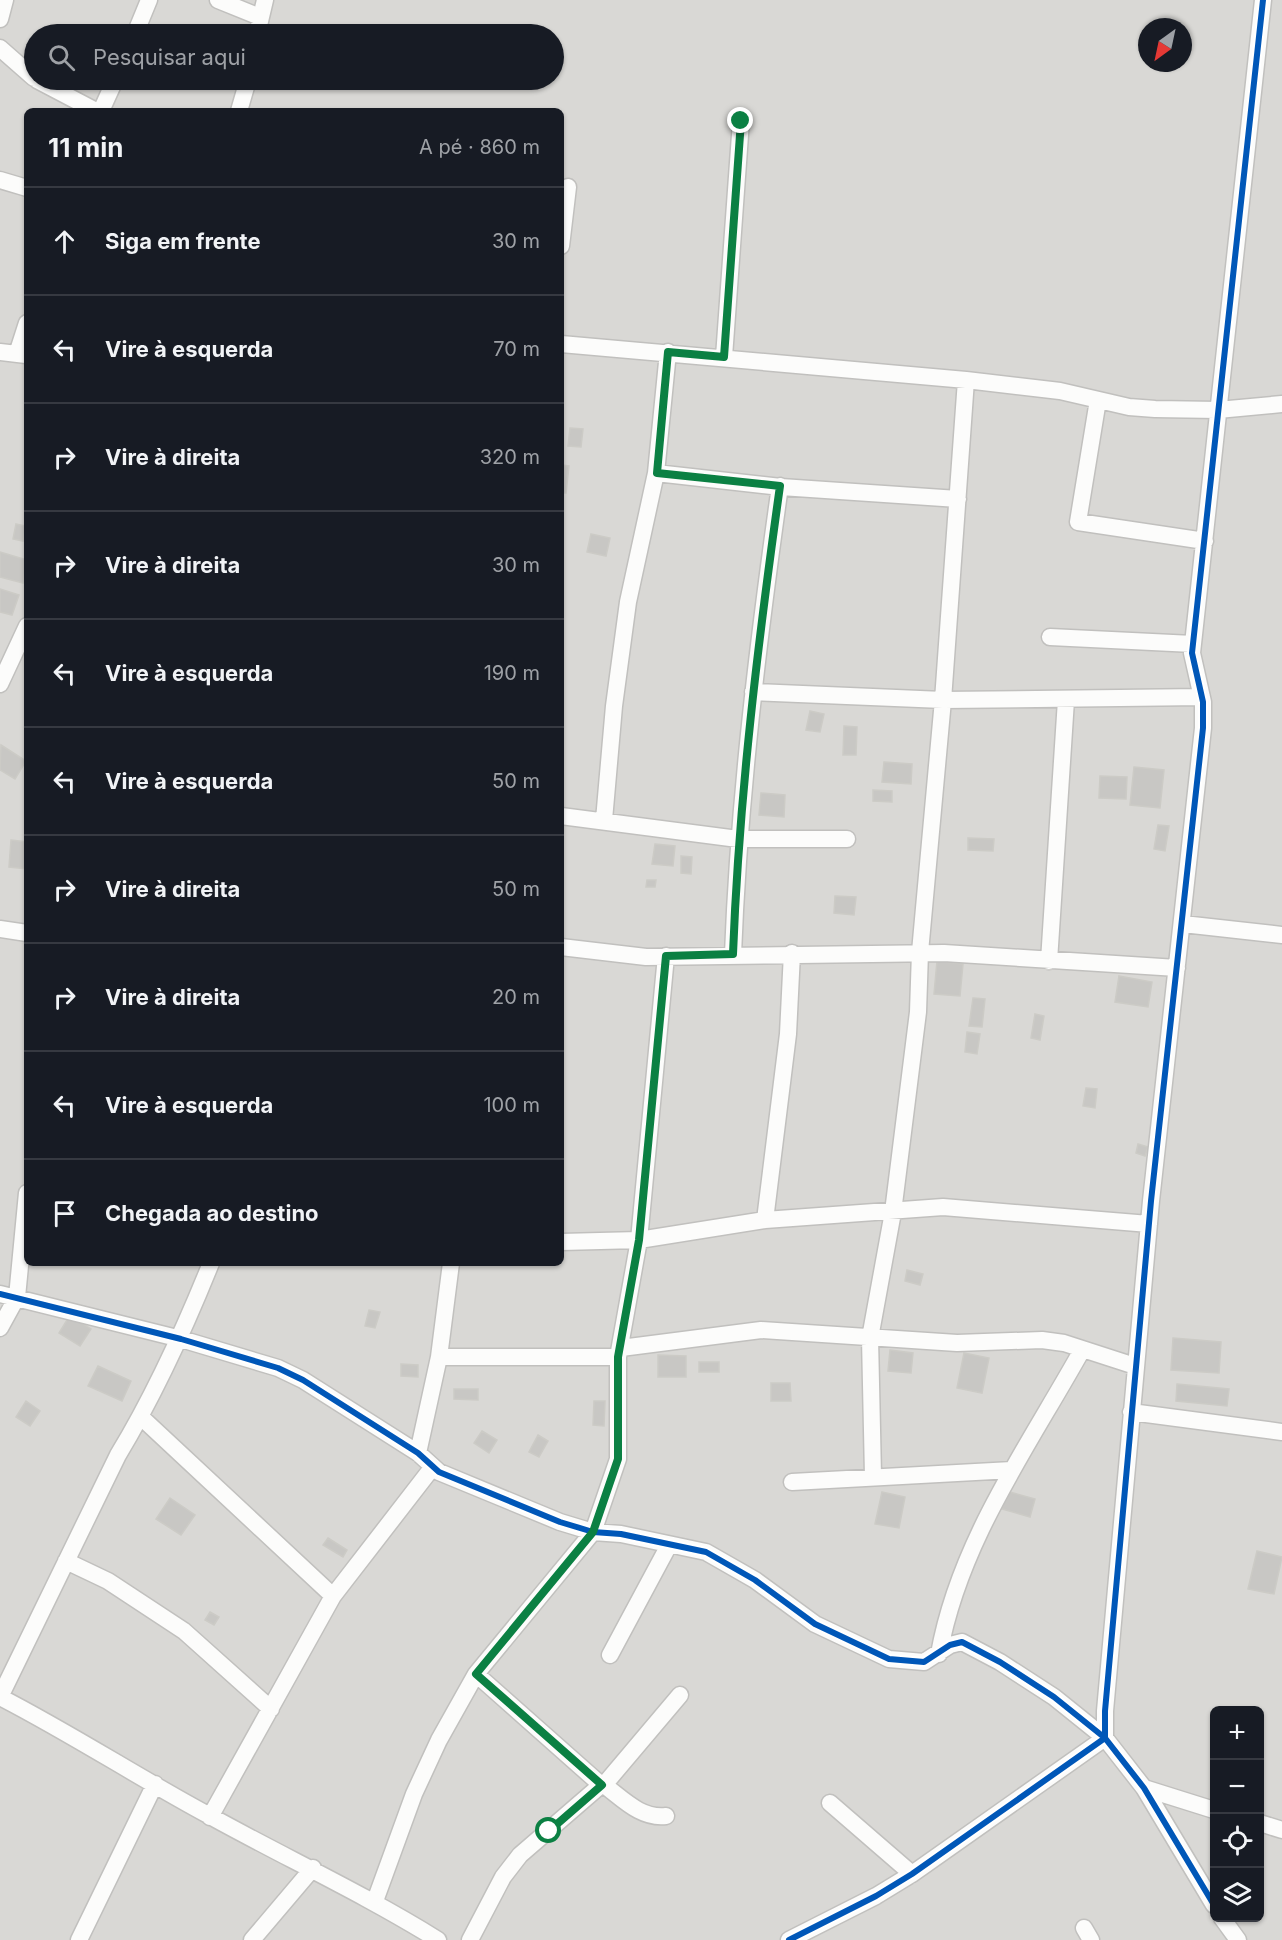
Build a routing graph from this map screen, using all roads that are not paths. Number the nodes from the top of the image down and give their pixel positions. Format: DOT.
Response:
graph roads {
  1 [pos="5,0"];
  2 [pos="149,0"];
  3 [pos="218,0"];
  4 [pos="265,0"];
  5 [pos="1263,0"];
  6 [pos="260,17"];
  7 [pos="0,19"];
  8 [pos="139,24"];
  9 [pos="259,24"];
  10 [pos="0,48"];
  11 [pos="24,69"];
  12 [pos="57,90"];
  13 [pos="110,90"];
  14 [pos="245,90"];
  15 [pos="90,108"];
  16 [pos="102,108"];
  17 [pos="240,108"];
  18 [pos="741,121"];
  19 [pos="0,180"];
  20 [pos="568,186"];
  21 [pos="24,187"];
  22 [pos="564,220"];
  23 [pos="564,344"];
  24 [pos="0,352"];
  25 [pos="668,352"];
  26 [pos="22,355"];
  27 [pos="724,357"];
  28 [pos="966,380"];
  29 [pos="1098,400"];
  30 [pos="1282,404"];
  31 [pos="1218,410"];
  32 [pos="657,473"];
  33 [pos="780,486"];
  34 [pos="958,499"];
  35 [pos="1205,541"];
  36 [pos="24,632"];
  37 [pos="1050,637"];
  38 [pos="1193,644"];
  39 [pos="0,684"];
  40 [pos="753,692"];
  41 [pos="1202,697"];
  42 [pos="943,700"];
  43 [pos="1066,700"];
  44 [pos="564,816"];
  45 [pos="604,820"];
  46 [pos="738,839"];
  47 [pos="847,839"];
  48 [pos="1183,924"];
  49 [pos="0,929"];
  50 [pos="24,933"];
  51 [pos="1282,935"];
  52 [pos="564,947"];
  53 [pos="920,952"];
  54 [pos="792,953"];
  55 [pos="733,954"];
  56 [pos="666,956"];
  57 [pos="1049,961"];
  58 [pos="1177,968"];
  59 [pos="24,1209"];
  60 [pos="893,1212"];
  61 [pos="765,1220"];
  62 [pos="1149,1224"];
  63 [pos="639,1240"];
  64 [pos="564,1242"];
  65 [pos="210,1266"];
  66 [pos="451,1266"];
  67 [pos="8,1295"];
  68 [pos="0,1328"];
  69 [pos="870,1338"];
  70 [pos="180,1339"];
  71 [pos="1082,1350"];
  72 [pos="620,1353"];
  73 [pos="439,1357"];
  74 [pos="1136,1366"];
  75 [pos="1131,1412"];
  76 [pos="141,1417"];
  77 [pos="1282,1432"];
  78 [pos="418,1453"];
  79 [pos="432,1468"];
  80 [pos="1012,1470"];
  81 [pos="873,1476"];
  82 [pos="792,1482"];
  83 [pos="593,1532"];
  84 [pos="669,1545"];
  85 [pos="66,1561"];
  86 [pos="333,1596"];
  87 [pos="939,1654"];
  88 [pos="610,1655"];
  89 [pos="476,1674"];
  90 [pos="680,1695"];
  91 [pos="271,1709"];
  92 [pos="1105,1738"];
  93 [pos="155,1784"];
  94 [pos="603,1785"];
  95 [pos="1144,1788"];
  96 [pos="830,1803"];
  97 [pos="1210,1808"];
  98 [pos="210,1816"];
  99 [pos="666,1816"];
  100 [pos="1264,1824"];
  101 [pos="1282,1830"];
  102 [pos="313,1868"];
  103 [pos="912,1874"];
  104 [pos="1210,1897"];
  105 [pos="375,1901"];
  106 [pos="1225,1922"];
  107 [pos="79,1940"];
  108 [pos="252,1940"];
  109 [pos="438,1940"];
  110 [pos="470,1940"];
  111 [pos="789,1940"];
  112 [pos="1238,1940"];
  1 -- 7 [label="street"];
  2 -- 8 [label="street"];
  3 -- 6 [label="street"];
  4 -- 6 [label="street"];
  5 -- 31 [label="street"];
  6 -- 9 [label="street"];
  10 -- 11 [label="street"];
  12 -- 15 [label="street"];
  13 -- 16 [label="street"];
  14 -- 17 [label="street"];
  18 -- 27 [label="street"];
  19 -- 21 [label="street"];
  20 -- 22 [label="street"];
  23 -- 25 [label="street"];
  24 -- 26 [label="street"];
  25 -- 27 [label="street"];
  25 -- 32 [label="street"];
  27 -- 28 [label="street"];
  28 -- 29 [label="street"];
  28 -- 34 [label="street"];
  29 -- 31 [label="street"];
  29 -- 35 [label="street"];
  30 -- 31 [label="street"];
  31 -- 35 [label="street"];
  32 -- 33 [label="street"];
  32 -- 45 [label="street"];
  33 -- 34 [label="street"];
  33 -- 40 [label="street"];
  34 -- 42 [label="street"];
  35 -- 38 [label="street"];
  36 -- 39 [label="street"];
  37 -- 38 [label="street"];
  38 -- 41 [label="street"];
  40 -- 42 [label="street"];
  40 -- 46 [label="street"];
  41 -- 43 [label="street"];
  41 -- 48 [label="street"];
  42 -- 43 [label="street"];
  42 -- 53 [label="street"];
  43 -- 57 [label="street"];
  44 -- 45 [label="street"];
  45 -- 46 [label="street"];
  46 -- 47 [label="street"];
  46 -- 55 [label="street"];
  48 -- 51 [label="street"];
  48 -- 58 [label="street"];
  49 -- 50 [label="street"];
  52 -- 56 [label="street"];
  53 -- 54 [label="street"];
  53 -- 57 [label="street"];
  53 -- 60 [label="street"];
  54 -- 55 [label="street"];
  54 -- 61 [label="street"];
  55 -- 56 [label="street"];
  56 -- 63 [label="street"];
  57 -- 58 [label="street"];
  58 -- 62 [label="street"];
  59 -- 67 [label="street"];
  60 -- 61 [label="street"];
  60 -- 62 [label="street"];
  60 -- 69 [label="street"];
  61 -- 63 [label="street"];
  62 -- 74 [label="street"];
  63 -- 64 [label="street"];
  63 -- 72 [label="street"];
  65 -- 70 [label="street"];
  66 -- 73 [label="street"];
  67 -- 68 [label="street"];
  67 -- 70 [label="street"];
  69 -- 71 [label="street"];
  69 -- 72 [label="street"];
  69 -- 81 [label="street"];
  70 -- 76 [label="street"];
  70 -- 78 [label="street"];
  71 -- 74 [label="street"];
  71 -- 80 [label="street"];
  72 -- 73 [label="street"];
  72 -- 83 [label="street"];
  73 -- 78 [label="street"];
  74 -- 75 [label="street"];
  75 -- 77 [label="street"];
  75 -- 92 [label="street"];
  76 -- 85 [label="street"];
  76 -- 86 [label="street"];
  78 -- 79 [label="street"];
  79 -- 83 [label="street"];
  79 -- 86 [label="street"];
  80 -- 81 [label="street"];
  80 -- 87 [label="street"];
  81 -- 82 [label="street"];
  83 -- 84 [label="street"];
  83 -- 89 [label="street"];
  84 -- 87 [label="street"];
  84 -- 88 [label="street"];
  85 -- 91 [label="street"];
  85 -- 93 [label="street"];
  86 -- 91 [label="street"];
  87 -- 92 [label="street"];
  89 -- 94 [label="street"];
  89 -- 105 [label="street"];
  90 -- 94 [label="street"];
  91 -- 98 [label="street"];
  92 -- 95 [label="street"];
  92 -- 103 [label="street"];
  93 -- 98 [label="street"];
  93 -- 107 [label="street"];
  94 -- 99 [label="street"];
  94 -- 110 [label="street"];
  95 -- 97 [label="street"];
  95 -- 104 [label="street"];
  96 -- 103 [label="street"];
  98 -- 102 [label="street"];
  100 -- 101 [label="street"];
  102 -- 105 [label="street"];
  102 -- 108 [label="street"];
  103 -- 111 [label="street"];
  105 -- 109 [label="street"];
  106 -- 112 [label="street"];
}
